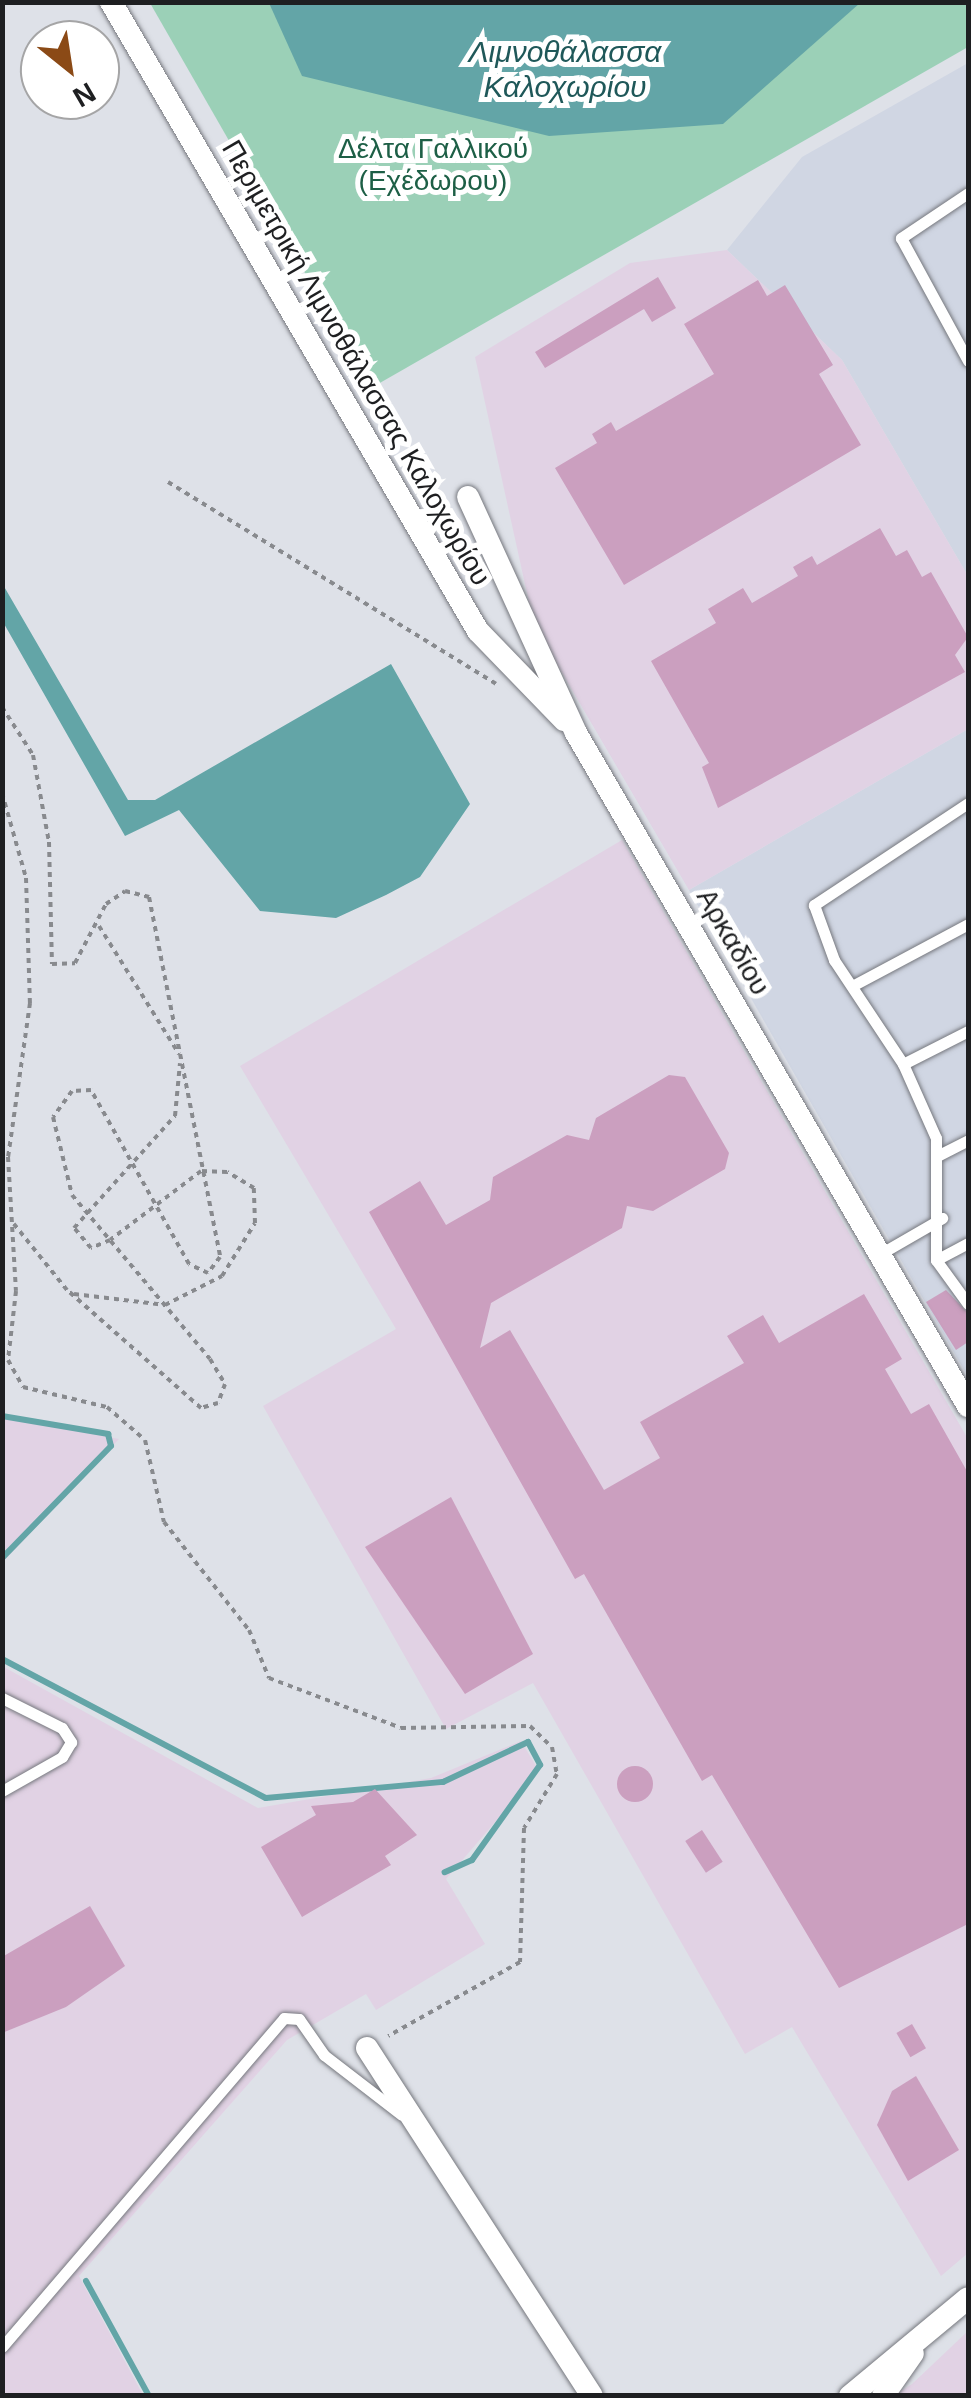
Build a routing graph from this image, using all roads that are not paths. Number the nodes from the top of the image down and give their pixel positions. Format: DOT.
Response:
graph roads {
  1 [pos="111,2"];
  2 [pos="968,193"];
  3 [pos="968,361"];
  4 [pos="468,497"];
  5 [pos="576,734"];
  6 [pos="968,803"];
  7 [pos="968,924"];
  8 [pos="852,986"];
  9 [pos="968,1030"];
  10 [pos="903,1064"];
  11 [pos="968,1140"];
  12 [pos="937,1156"];
  13 [pos="942,1218"];
  14 [pos="968,1244"];
  15 [pos="880,1254"];
  16 [pos="936,1260"];
  17 [pos="968,1304"];
  18 [pos="968,1406"];
  19 [pos="2,1698"];
  20 [pos="2,1791"];
  21 [pos="366,2048"];
  22 [pos="417,2127"];
  23 [pos="968,2298"];
  24 [pos="920,2342"];
  25 [pos="2,2348"];
  26 [pos="592,2396"];
  27 [pos="850,2396"];
  28 [pos="883,2396"];
  1 -- 5 [label="street, Περιμετρική Λιμνοθάλασσας Καλοχωρίου"];
  2 -- 3 [label="lane"];
  4 -- 5 [label="street, Αρκαδίου"];
  5 -- 15 [label="street, Αρκαδίου"];
  6 -- 8 [label="lane"];
  7 -- 8 [label="lane"];
  8 -- 10 [label="lane"];
  9 -- 10 [label="lane"];
  10 -- 12 [label="lane"];
  11 -- 12 [label="lane"];
  12 -- 13 [label="lane"];
  13 -- 15 [label="lane"];
  13 -- 16 [label="lane"];
  14 -- 16 [label="lane"];
  15 -- 18 [label="street, Αρκαδίου"];
  16 -- 17 [label="lane"];
  19 -- 20 [label="lane"];
  21 -- 22 [label="street"];
  22 -- 25 [label="lane"];
  22 -- 26 [label="street"];
  23 -- 24 [label="street"];
  24 -- 27 [label="street"];
  24 -- 28 [label="street"];
}
